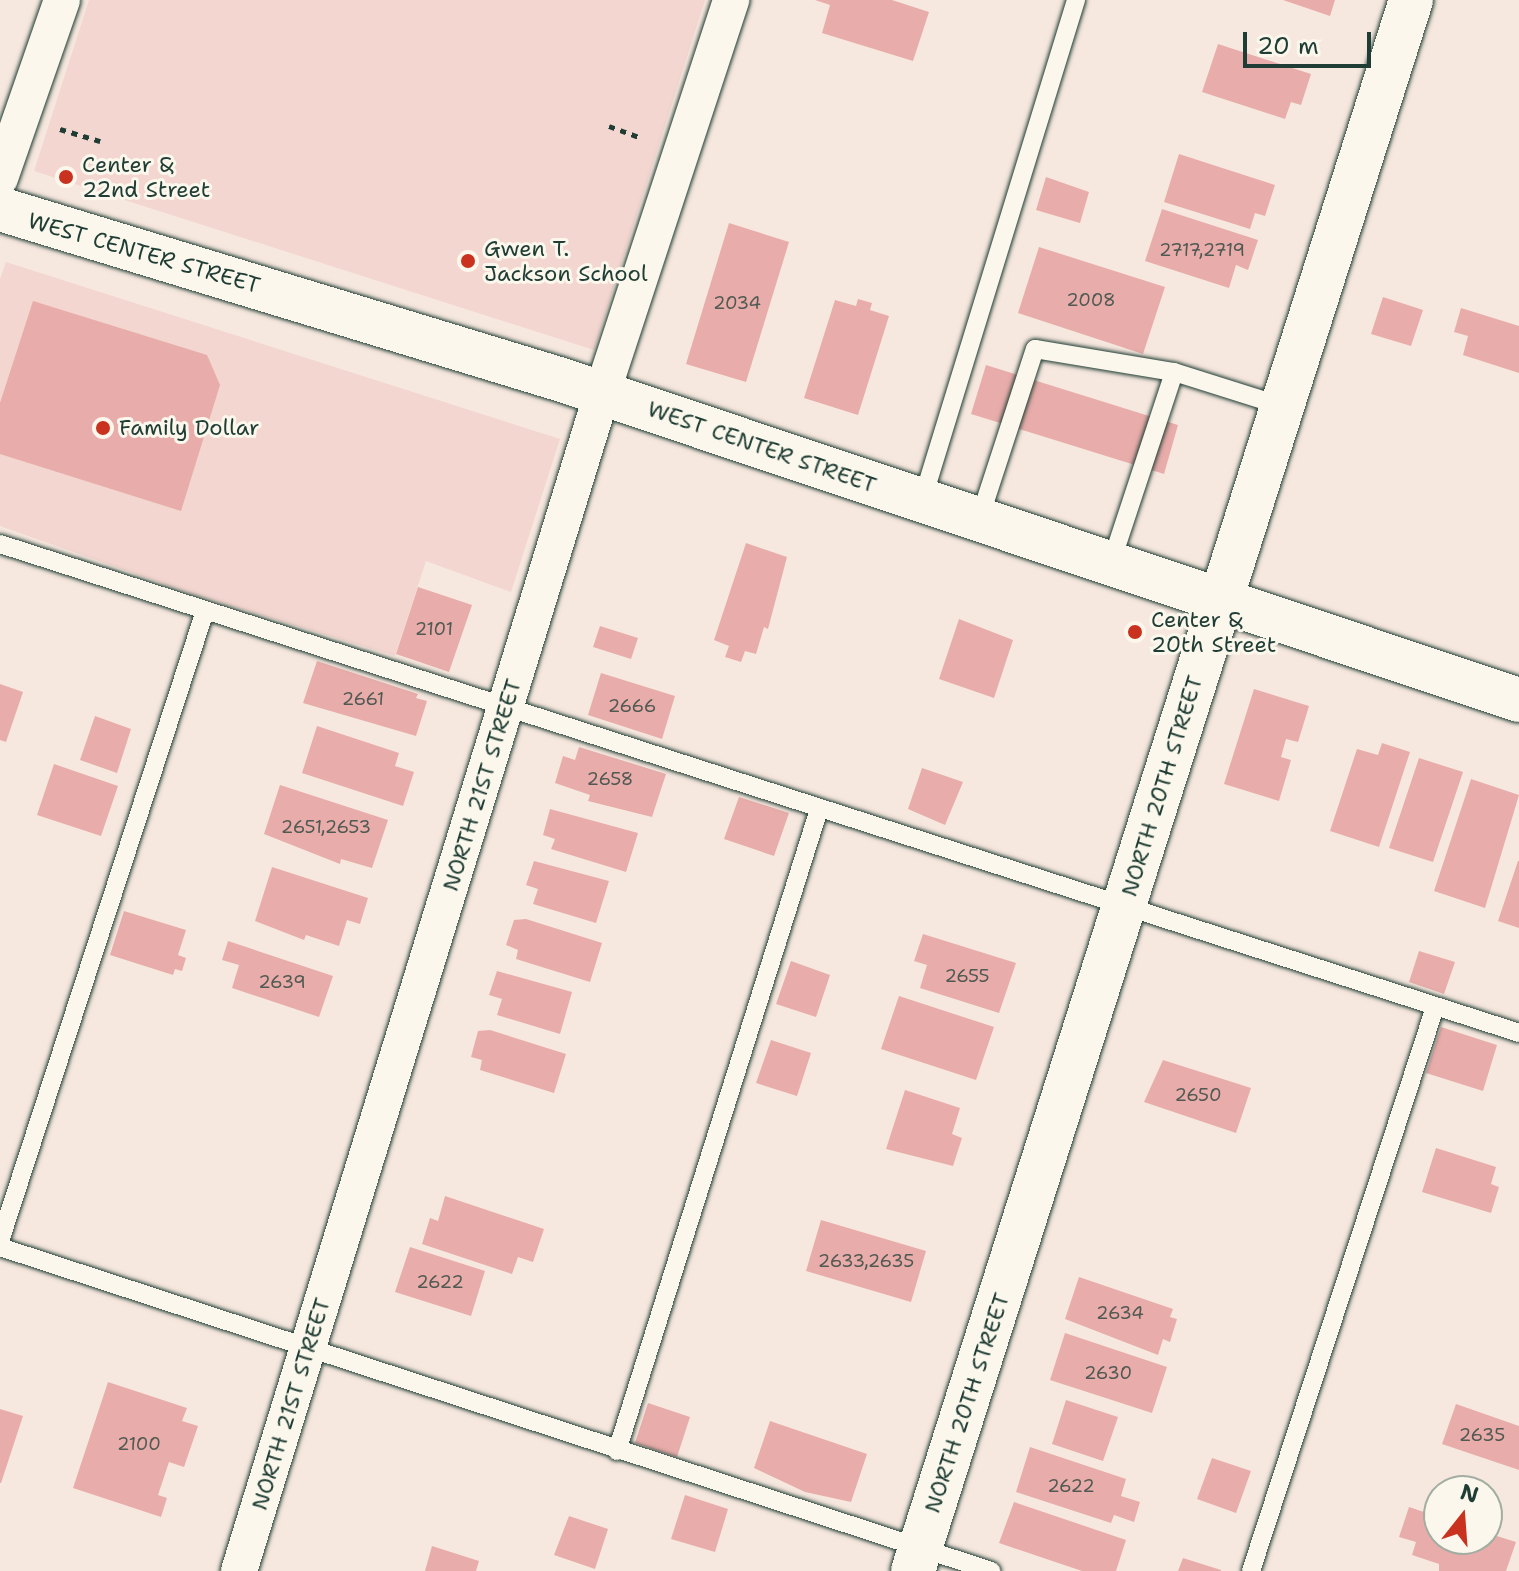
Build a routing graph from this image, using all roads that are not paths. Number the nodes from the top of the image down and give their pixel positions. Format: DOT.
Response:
graph roads {
  1 [pos="62,0"];
  2 [pos="731,0"];
  3 [pos="1076,0"];
  4 [pos="1411,0"];
  5 [pos="0,178"];
  6 [pos="0,209"];
  7 [pos="1174,372"];
  8 [pos="602,393"];
  9 [pos="1282,406"];
  10 [pos="922,501"];
  11 [pos="979,520"];
  12 [pos="0,544"];
  13 [pos="1110,565"];
  14 [pos="1220,602"];
  15 [pos="205,611"];
  16 [pos="1519,700"];
  17 [pos="507,705"];
  18 [pos="819,809"];
  19 [pos="1126,904"];
  20 [pos="1435,1007"];
  21 [pos="1519,1033"];
  22 [pos="0,1244"];
  23 [pos="308,1350"];
  24 [pos="617,1451"];
  25 [pos="917,1560"];
  26 [pos="239,1571"];
  27 [pos="991,1571"];
  28 [pos="1251,1571"];
  1 -- 5 [label="street"];
  2 -- 8 [label="street, NORTH 21ST STREET"];
  3 -- 10 [label="lane"];
  4 -- 9 [label="main road, NORTH 20TH STREET"];
  6 -- 8 [label="main road, WEST CENTER STREET"];
  7 -- 9 [label="lane"];
  7 -- 11 [label="lane"];
  7 -- 13 [label="lane"];
  8 -- 10 [label="main road, WEST CENTER STREET"];
  8 -- 17 [label="street, NORTH 21ST STREET"];
  9 -- 14 [label="main road, NORTH 20TH STREET"];
  10 -- 11 [label="main road, WEST CENTER STREET"];
  11 -- 13 [label="main road, WEST CENTER STREET"];
  12 -- 15 [label="lane"];
  13 -- 14 [label="main road, WEST CENTER STREET"];
  14 -- 16 [label="main road, WEST CENTER STREET"];
  14 -- 19 [label="main road, NORTH 20TH STREET"];
  15 -- 17 [label="lane"];
  15 -- 22 [label="lane"];
  17 -- 18 [label="lane"];
  17 -- 23 [label="street, NORTH 21ST STREET"];
  18 -- 19 [label="lane"];
  18 -- 24 [label="lane"];
  19 -- 20 [label="lane"];
  19 -- 25 [label="main road, NORTH 20TH STREET"];
  20 -- 21 [label="lane"];
  20 -- 28 [label="lane"];
  22 -- 23 [label="lane"];
  23 -- 24 [label="lane"];
  23 -- 26 [label="street, NORTH 21ST STREET"];
  24 -- 25 [label="lane"];
  25 -- 27 [label="lane"];
}
